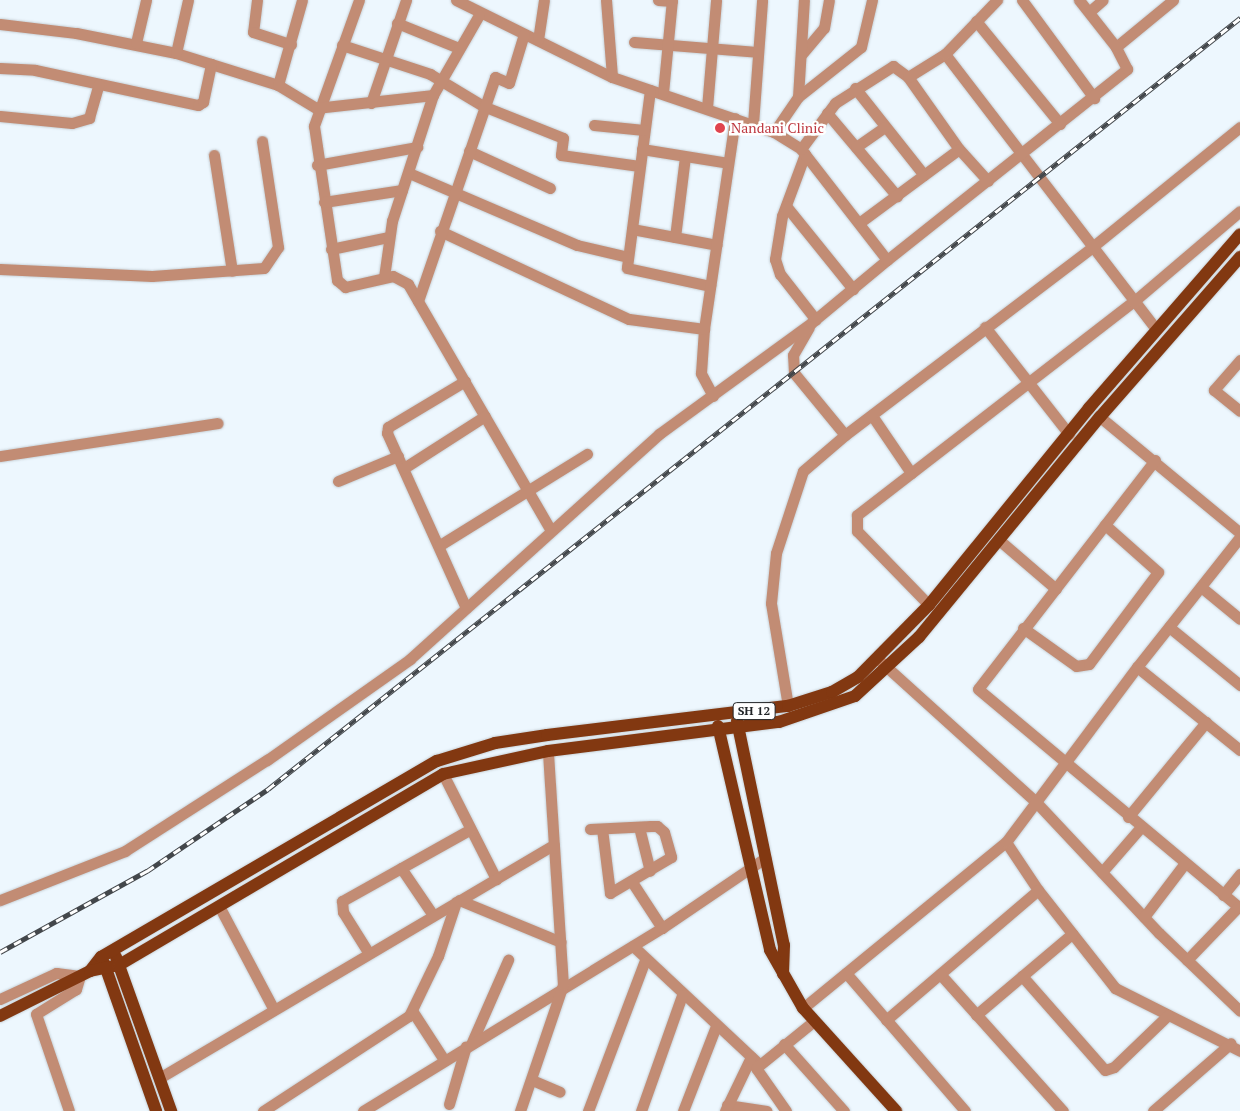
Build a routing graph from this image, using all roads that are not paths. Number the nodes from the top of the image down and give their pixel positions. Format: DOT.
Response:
graph roads {
  1 [pos="145,0"];
  2 [pos="188,0"];
  3 [pos="256,0"];
  4 [pos="302,0"];
  5 [pos="359,0"];
  6 [pos="406,0"];
  7 [pos="456,0"];
  8 [pos="544,0"];
  9 [pos="606,0"];
  10 [pos="658,0"];
  11 [pos="716,0"];
  12 [pos="762,0"];
  13 [pos="804,0"];
  14 [pos="828,0"];
  15 [pos="872,0"];
  16 [pos="997,0"];
  17 [pos="1022,0"];
  18 [pos="1080,0"];
  19 [pos="1103,0"];
  20 [pos="1173,0"];
  21 [pos="672,1"];
  22 [pos="1089,12"];
  23 [pos="479,15"];
  24 [pos="976,21"];
  25 [pos="397,23"];
  26 [pos="0,24"];
  27 [pos="524,34"];
  28 [pos="538,40"];
  29 [pos="634,42"];
  30 [pos="136,43"];
  31 [pos="669,43"];
  32 [pos="291,44"];
  33 [pos="342,44"];
  34 [pos="712,47"];
  35 [pos="1116,47"];
  36 [pos="459,48"];
  37 [pos="757,52"];
  38 [pos="176,53"];
  39 [pos="945,54"];
  40 [pos="801,55"];
  41 [pos="384,58"];
  42 [pos="212,64"];
  43 [pos="0,68"];
  44 [pos="612,77"];
  45 [pos="908,78"];
  46 [pos="439,81"];
  47 [pos="99,84"];
  48 [pos="278,85"];
  49 [pos="855,88"];
  50 [pos="650,90"];
  51 [pos="663,93"];
  52 [pos="433,95"];
  53 [pos="798,97"];
  54 [pos="1094,98"];
  55 [pos="371,103"];
  56 [pos="483,106"];
  57 [pos="316,108"];
  58 [pos="707,108"];
  59 [pos="827,113"];
  60 [pos="0,116"];
  61 [pos="735,118"];
  62 [pos="753,124"];
  63 [pos="1060,124"];
  64 [pos="594,125"];
  65 [pos="885,127"];
  66 [pos="1240,128"];
  67 [pos="644,130"];
  68 [pos="776,133"];
  69 [pos="262,141"];
  70 [pos="417,147"];
  71 [pos="856,147"];
  72 [pos="959,149"];
  73 [pos="642,150"];
  74 [pos="801,150"];
  75 [pos="469,151"];
  76 [pos="214,155"];
  77 [pos="1023,155"];
  78 [pos="685,157"];
  79 [pos="728,164"];
  80 [pos="317,165"];
  81 [pos="639,166"];
  82 [pos="409,173"];
  83 [pos="924,175"];
  84 [pos="988,181"];
  85 [pos="550,188"];
  86 [pos="402,190"];
  87 [pos="454,192"];
  88 [pos="897,196"];
  89 [pos="324,202"];
  90 [pos="786,206"];
  91 [pos="1240,211"];
  92 [pos="859,223"];
  93 [pos="632,229"];
  94 [pos="440,231"];
  95 [pos="1240,234"];
  96 [pos="388,237"];
  97 [pos="675,237"];
  98 [pos="717,245"];
  99 [pos="1091,248"];
  100 [pos="331,249"];
  101 [pos="628,257"];
  102 [pos="1240,257"];
  103 [pos="888,260"];
  104 [pos="0,269"];
  105 [pos="232,271"];
  106 [pos="384,278"];
  107 [pos="710,286"];
  108 [pos="853,289"];
  109 [pos="418,301"];
  110 [pos="1134,302"];
  111 [pos="814,321"];
  112 [pos="985,327"];
  113 [pos="704,329"];
  114 [pos="1156,329"];
  115 [pos="1240,360"];
  116 [pos="465,381"];
  117 [pos="1029,384"];
  118 [pos="712,396"];
  119 [pos="1240,411"];
  120 [pos="485,416"];
  121 [pos="873,417"];
  122 [pos="1100,417"];
  123 [pos="218,423"];
  124 [pos="846,434"];
  125 [pos="1069,434"];
  126 [pos="586,454"];
  127 [pos="0,456"];
  128 [pos="398,456"];
  129 [pos="1155,460"];
  130 [pos="404,468"];
  131 [pos="911,473"];
  132 [pos="338,481"];
  133 [pos="527,488"];
  134 [pos="1105,525"];
  135 [pos="551,532"];
  136 [pos="1240,533"];
  137 [pos="999,540"];
  138 [pos="440,545"];
  139 [pos="1238,545"];
  140 [pos="1201,587"];
  141 [pos="1056,588"];
  142 [pos="928,605"];
  143 [pos="466,608"];
  144 [pos="1240,619"];
  145 [pos="1169,627"];
  146 [pos="1023,628"];
  147 [pos="884,664"];
  148 [pos="1137,667"];
  149 [pos="1240,685"];
  150 [pos="788,706"];
  151 [pos="735,713"];
  152 [pos="717,716"];
  153 [pos="1206,722"];
  154 [pos="738,729"];
  155 [pos="719,733"];
  156 [pos="548,750"];
  157 [pos="1240,750"];
  158 [pos="1063,763"];
  159 [pos="442,774"];
  160 [pos="1033,805"];
  161 [pos="1128,817"];
  162 [pos="639,827"];
  163 [pos="1141,827"];
  164 [pos="590,829"];
  165 [pos="602,829"];
  166 [pos="469,830"];
  167 [pos="1006,842"];
  168 [pos="554,845"];
  169 [pos="765,858"];
  170 [pos="1185,863"];
  171 [pos="401,868"];
  172 [pos="749,868"];
  173 [pos="650,872"];
  174 [pos="1102,872"];
  175 [pos="1240,874"];
  176 [pos="496,879"];
  177 [pos="632,882"];
  178 [pos="1038,890"];
  179 [pos="1224,895"];
  180 [pos="0,900"];
  181 [pos="458,901"];
  182 [pos="219,906"];
  183 [pos="1239,908"];
  184 [pos="433,915"];
  185 [pos="1144,917"];
  186 [pos="662,928"];
  187 [pos="1072,934"];
  188 [pos="561,942"];
  189 [pos="633,946"];
  190 [pos="113,950"];
  191 [pos="368,952"];
  192 [pos="101,956"];
  193 [pos="508,960"];
  194 [pos="645,960"];
  195 [pos="1187,960"];
  196 [pos="113,968"];
  197 [pos="85,973"];
  198 [pos="846,973"];
  199 [pos="783,974"];
  200 [pos="940,974"];
  201 [pos="1022,976"];
  202 [pos="563,985"];
  203 [pos="682,995"];
  204 [pos="0,999"];
  205 [pos="1238,1004"];
  206 [pos="273,1008"];
  207 [pos="803,1008"];
  208 [pos="413,1012"];
  209 [pos="976,1015"];
  210 [pos="1168,1015"];
  211 [pos="0,1016"];
  212 [pos="886,1020"];
  213 [pos="814,1021"];
  214 [pos="716,1026"];
  215 [pos="469,1044"];
  216 [pos="784,1044"];
  217 [pos="1236,1047"];
  218 [pos="444,1060"];
  219 [pos="755,1060"];
  220 [pos="161,1078"];
  221 [pos="532,1080"];
  222 [pos="560,1092"];
  223 [pos="449,1104"];
  224 [pos="726,1108"];
  225 [pos="70,1111"];
  226 [pos="156,1111"];
  227 [pos="171,1111"];
  228 [pos="263,1111"];
  229 [pos="363,1111"];
  230 [pos="520,1111"];
  231 [pos="588,1111"];
  232 [pos="641,1111"];
  233 [pos="683,1111"];
  234 [pos="768,1111"];
  235 [pos="786,1111"];
  236 [pos="844,1111"];
  237 [pos="896,1111"];
  238 [pos="965,1111"];
  239 [pos="1063,1111"];
  240 [pos="1153,1111"];
  1 -- 30 [label="street"];
  2 -- 38 [label="street"];
  3 -- 32 [label="street"];
  4 -- 32 [label="street"];
  5 -- 33 [label="street"];
  6 -- 25 [label="street"];
  7 -- 23 [label="street"];
  8 -- 28 [label="street"];
  9 -- 44 [label="street"];
  10 -- 21 [label="street"];
  11 -- 34 [label="street"];
  12 -- 37 [label="street"];
  13 -- 40 [label="street"];
  14 -- 40 [label="street"];
  15 -- 53 [label="street"];
  16 -- 24 [label="street"];
  17 -- 54 [label="street"];
  18 -- 22 [label="street"];
  19 -- 22 [label="street"];
  20 -- 35 [label="street"];
  21 -- 31 [label="street"];
  22 -- 35 [label="street"];
  23 -- 27 [label="street"];
  23 -- 36 [label="street"];
  24 -- 39 [label="street"];
  24 -- 63 [label="street"];
  25 -- 36 [label="street"];
  25 -- 41 [label="street"];
  26 -- 30 [label="street"];
  27 -- 28 [label="street"];
  27 -- 56 [label="street"];
  28 -- 44 [label="street"];
  29 -- 31 [label="street"];
  30 -- 38 [label="street"];
  31 -- 34 [label="street"];
  31 -- 51 [label="street"];
  32 -- 48 [label="street"];
  33 -- 41 [label="street"];
  33 -- 57 [label="street"];
  34 -- 37 [label="street"];
  34 -- 58 [label="street"];
  35 -- 54 [label="street"];
  36 -- 46 [label="street"];
  37 -- 62 [label="street"];
  38 -- 42 [label="street"];
  39 -- 45 [label="street"];
  39 -- 77 [label="street"];
  40 -- 53 [label="street"];
  41 -- 46 [label="street"];
  41 -- 55 [label="street"];
  42 -- 47 [label="street"];
  42 -- 48 [label="street"];
  43 -- 47 [label="street"];
  44 -- 50 [label="street"];
  45 -- 49 [label="street"];
  45 -- 72 [label="street"];
  46 -- 52 [label="street"];
  46 -- 56 [label="street"];
  47 -- 60 [label="street"];
  48 -- 57 [label="street"];
  49 -- 59 [label="street"];
  49 -- 65 [label="street"];
  50 -- 51 [label="street"];
  50 -- 67 [label="street"];
  51 -- 58 [label="street"];
  52 -- 55 [label="street"];
  52 -- 70 [label="street"];
  53 -- 68 [label="street"];
  54 -- 63 [label="street"];
  55 -- 57 [label="street"];
  56 -- 75 [label="street"];
  56 -- 81 [label="street"];
  57 -- 80 [label="street"];
  58 -- 61 [label="street"];
  59 -- 71 [label="street"];
  59 -- 74 [label="street"];
  61 -- 62 [label="street"];
  61 -- 79 [label="street"];
  62 -- 68 [label="street"];
  63 -- 77 [label="street"];
  64 -- 67 [label="street"];
  65 -- 71 [label="street"];
  65 -- 83 [label="street"];
  66 -- 99 [label="street"];
  67 -- 73 [label="street"];
  68 -- 74 [label="street"];
  69 -- 105 [label="street"];
  70 -- 80 [label="street"];
  70 -- 82 [label="street"];
  71 -- 88 [label="street"];
  72 -- 83 [label="street"];
  72 -- 84 [label="street"];
  73 -- 78 [label="street"];
  73 -- 81 [label="street"];
  74 -- 90 [label="street"];
  74 -- 92 [label="street"];
  75 -- 85 [label="street"];
  75 -- 87 [label="street"];
  76 -- 105 [label="street"];
  77 -- 84 [label="street"];
  77 -- 99 [label="street"];
  78 -- 79 [label="street"];
  78 -- 97 [label="street"];
  79 -- 98 [label="street"];
  80 -- 89 [label="street"];
  81 -- 93 [label="street"];
  82 -- 86 [label="street"];
  82 -- 87 [label="street"];
  83 -- 88 [label="street"];
  84 -- 103 [label="street"];
  86 -- 89 [label="street"];
  86 -- 96 [label="street"];
  87 -- 94 [label="street"];
  87 -- 101 [label="street"];
  88 -- 92 [label="street"];
  89 -- 100 [label="street"];
  90 -- 108 [label="street"];
  90 -- 111 [label="street"];
  91 -- 110 [label="street"];
  92 -- 103 [label="street"];
  93 -- 97 [label="street"];
  93 -- 101 [label="street"];
  94 -- 109 [label="street"];
  94 -- 113 [label="street"];
  95 -- 114 [label="main road, SH 12"];
  96 -- 100 [label="street"];
  96 -- 106 [label="street"];
  97 -- 98 [label="street"];
  98 -- 107 [label="street"];
  99 -- 110 [label="street"];
  99 -- 112 [label="street"];
  100 -- 106 [label="street"];
  101 -- 107 [label="street"];
  102 -- 122 [label="main road, SH 12"];
  103 -- 108 [label="street"];
  104 -- 105 [label="street"];
  106 -- 109 [label="street"];
  107 -- 113 [label="street"];
  108 -- 111 [label="street"];
  109 -- 116 [label="street"];
  110 -- 114 [label="street"];
  110 -- 117 [label="street"];
  111 -- 118 [label="street"];
  111 -- 124 [label="street"];
  112 -- 117 [label="street"];
  112 -- 121 [label="street"];
  113 -- 118 [label="street"];
  114 -- 125 [label="main road, SH 12"];
  115 -- 119 [label="street"];
  116 -- 120 [label="street"];
  116 -- 128 [label="street"];
  117 -- 125 [label="street"];
  117 -- 131 [label="street"];
  118 -- 135 [label="street"];
  120 -- 130 [label="street"];
  120 -- 133 [label="street"];
  121 -- 124 [label="street"];
  121 -- 131 [label="street"];
  122 -- 129 [label="street"];
  122 -- 137 [label="main road, SH 12"];
  123 -- 127 [label="street"];
  124 -- 150 [label="street"];
  125 -- 142 [label="main road, SH 12"];
  126 -- 133 [label="street"];
  128 -- 130 [label="street"];
  128 -- 132 [label="street"];
  129 -- 134 [label="street"];
  129 -- 136 [label="street"];
  130 -- 138 [label="street"];
  131 -- 142 [label="street"];
  133 -- 135 [label="street"];
  133 -- 138 [label="street"];
  134 -- 141 [label="street"];
  134 -- 146 [label="street"];
  135 -- 143 [label="street"];
  137 -- 141 [label="street"];
  137 -- 147 [label="main road, SH 12"];
  138 -- 143 [label="street"];
  139 -- 140 [label="street"];
  140 -- 144 [label="street"];
  140 -- 145 [label="street"];
  141 -- 146 [label="street"];
  142 -- 147 [label="main road, SH 12"];
  143 -- 180 [label="street"];
  145 -- 148 [label="street"];
  145 -- 149 [label="street"];
  146 -- 158 [label="street"];
  147 -- 150 [label="main road, SH 12"];
  147 -- 154 [label="main road, SH 12"];
  147 -- 160 [label="street"];
  148 -- 153 [label="street"];
  148 -- 158 [label="street"];
  150 -- 151 [label="main road, SH 12"];
  151 -- 152 [label="main road, SH 12"];
  151 -- 154 [label="main road"];
  152 -- 155 [label="main road"];
  152 -- 190 [label="main road, SH 12"];
  153 -- 157 [label="street"];
  153 -- 161 [label="street"];
  154 -- 155 [label="main road, SH 12"];
  154 -- 169 [label="main road"];
  155 -- 156 [label="main road, SH 12"];
  155 -- 172 [label="main road"];
  156 -- 159 [label="main road, SH 12"];
  156 -- 168 [label="street"];
  158 -- 160 [label="street"];
  158 -- 161 [label="street"];
  159 -- 166 [label="street"];
  159 -- 182 [label="main road, SH 12"];
  160 -- 167 [label="street"];
  160 -- 174 [label="street"];
  161 -- 163 [label="street"];
  162 -- 165 [label="street"];
  162 -- 173 [label="street"];
  162 -- 173 [label="street"];
  163 -- 170 [label="street"];
  163 -- 174 [label="street"];
  164 -- 165 [label="street"];
  165 -- 177 [label="street"];
  166 -- 171 [label="street"];
  166 -- 176 [label="street"];
  167 -- 178 [label="street"];
  167 -- 198 [label="street"];
  168 -- 176 [label="street"];
  168 -- 188 [label="street"];
  169 -- 172 [label="street"];
  169 -- 199 [label="main road"];
  170 -- 179 [label="street"];
  170 -- 185 [label="street"];
  171 -- 184 [label="street"];
  171 -- 191 [label="street"];
  172 -- 186 [label="street"];
  172 -- 199 [label="main road"];
  173 -- 177 [label="street"];
  174 -- 185 [label="street"];
  175 -- 179 [label="street"];
  176 -- 181 [label="street"];
  177 -- 186 [label="street"];
  178 -- 187 [label="street"];
  178 -- 200 [label="street"];
  179 -- 183 [label="street"];
  181 -- 184 [label="street"];
  181 -- 188 [label="street"];
  181 -- 208 [label="street"];
  182 -- 196 [label="main road, SH 12"];
  182 -- 206 [label="street"];
  183 -- 195 [label="street"];
  184 -- 191 [label="street"];
  185 -- 195 [label="street"];
  186 -- 189 [label="street"];
  187 -- 201 [label="street"];
  187 -- 210 [label="street"];
  188 -- 202 [label="street"];
  189 -- 194 [label="street"];
  189 -- 202 [label="street"];
  190 -- 192 [label="main road"];
  190 -- 196 [label="main road"];
  191 -- 206 [label="street"];
  192 -- 196 [label="main road"];
  192 -- 197 [label="main road"];
  193 -- 215 [label="street"];
  194 -- 203 [label="street"];
  194 -- 231 [label="street"];
  195 -- 205 [label="street"];
  196 -- 197 [label="main road"];
  196 -- 220 [label="main road"];
  196 -- 226 [label="main road"];
  197 -- 204 [label="street"];
  197 -- 211 [label="main road"];
  197 -- 225 [label="street"];
  198 -- 207 [label="street"];
  198 -- 212 [label="street"];
  199 -- 207 [label="main road"];
  200 -- 209 [label="street"];
  200 -- 212 [label="street"];
  201 -- 209 [label="street"];
  201 -- 210 [label="street"];
  202 -- 215 [label="street"];
  202 -- 221 [label="street"];
  203 -- 214 [label="street"];
  203 -- 232 [label="street"];
  206 -- 220 [label="street"];
  207 -- 213 [label="main road"];
  208 -- 218 [label="street"];
  208 -- 228 [label="street"];
  209 -- 239 [label="street"];
  210 -- 217 [label="street"];
  212 -- 238 [label="street"];
  213 -- 216 [label="street"];
  213 -- 237 [label="main road"];
  214 -- 219 [label="street"];
  214 -- 233 [label="street"];
  215 -- 218 [label="street"];
  215 -- 223 [label="street"];
  216 -- 219 [label="street"];
  216 -- 236 [label="street"];
  217 -- 240 [label="street"];
  218 -- 229 [label="street"];
  219 -- 224 [label="street"];
  219 -- 235 [label="street"];
  220 -- 227 [label="main road"];
  221 -- 222 [label="street"];
  221 -- 230 [label="street"];
  224 -- 234 [label="street"];
}
